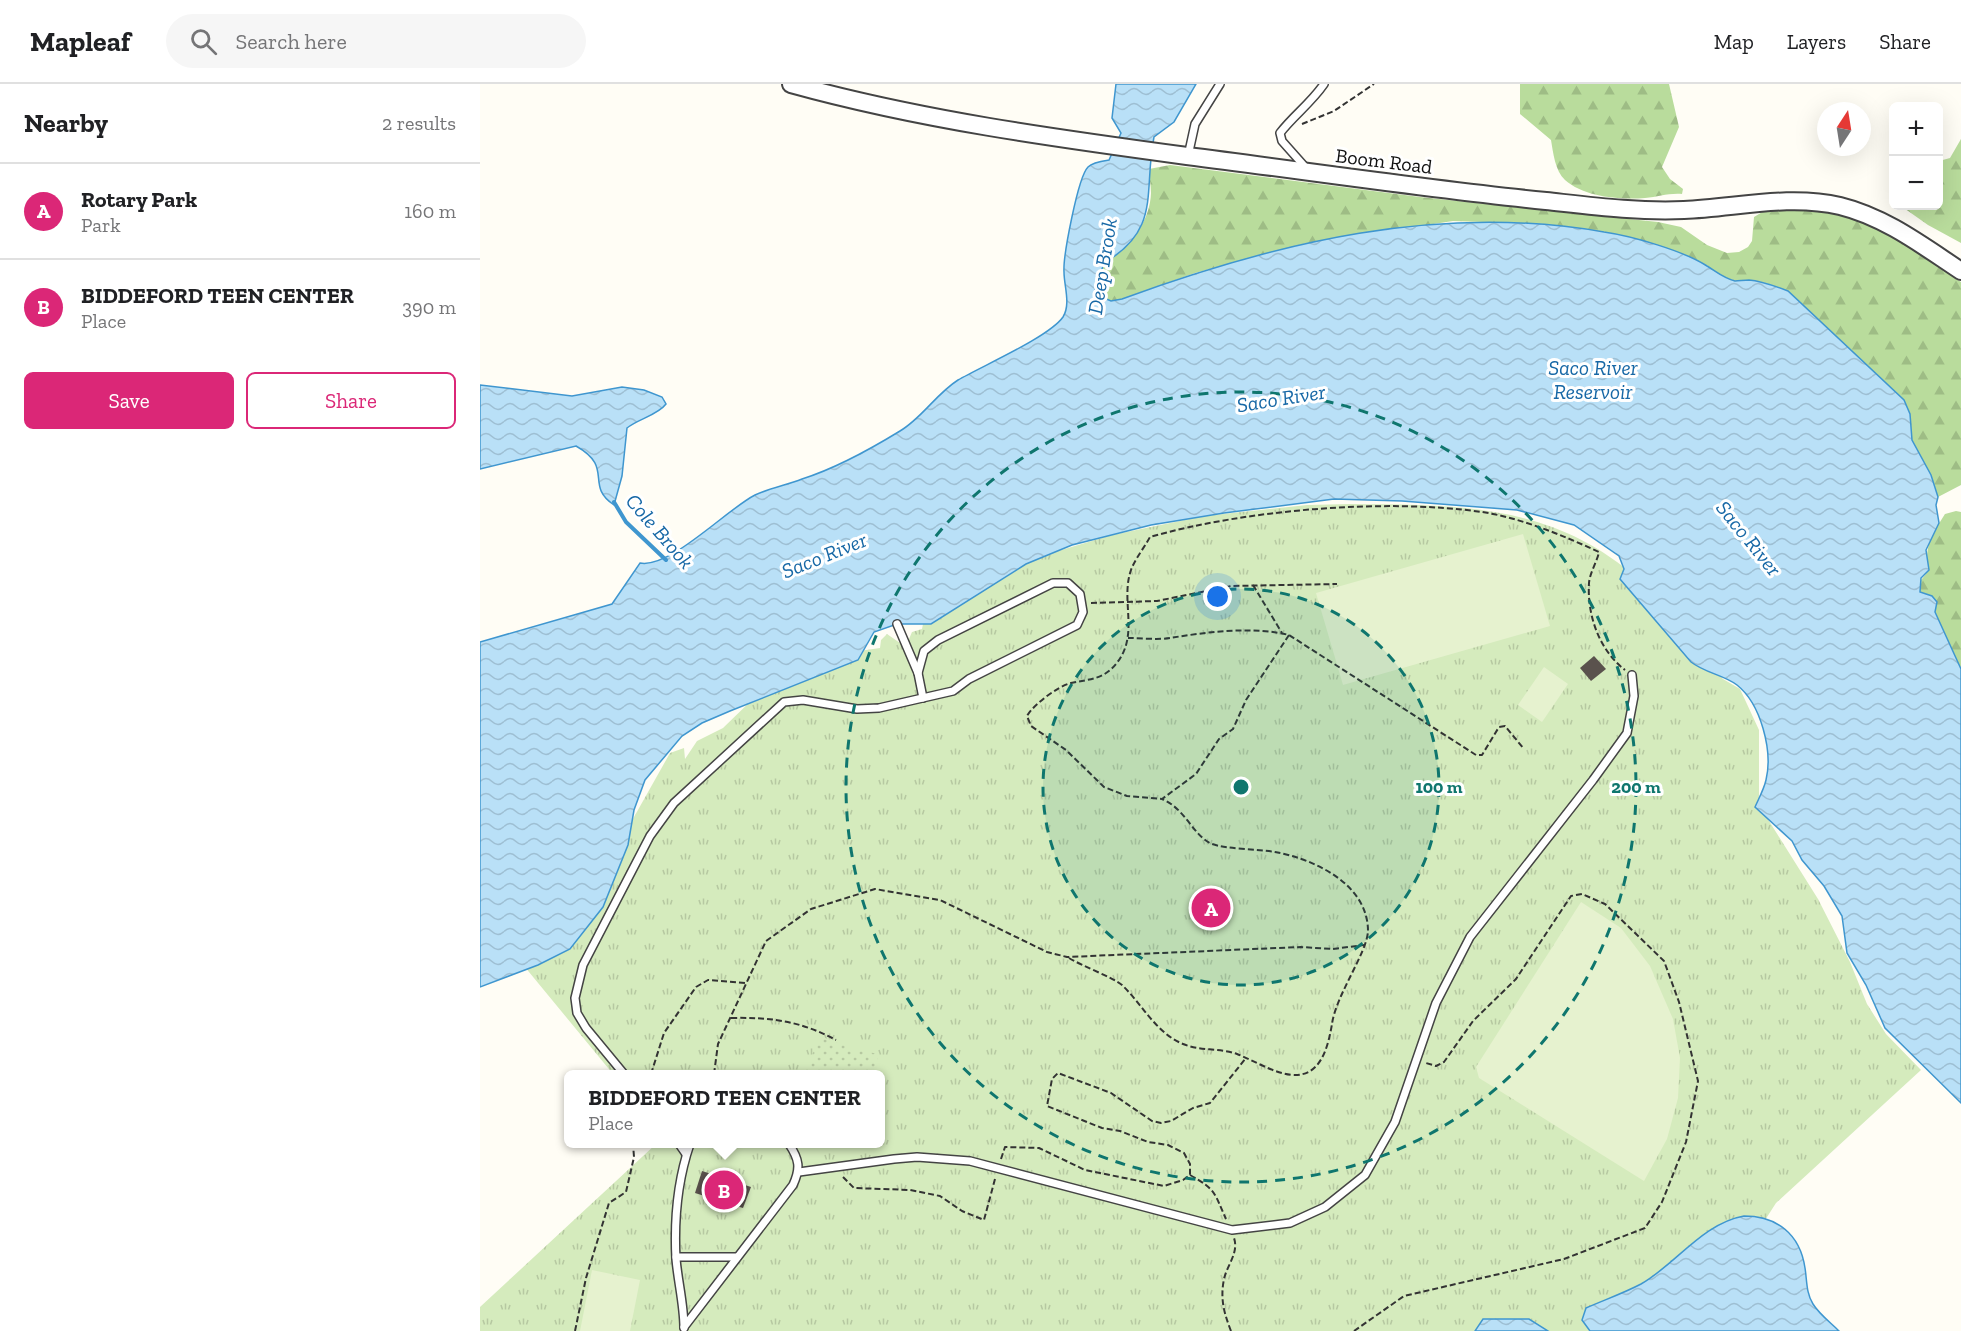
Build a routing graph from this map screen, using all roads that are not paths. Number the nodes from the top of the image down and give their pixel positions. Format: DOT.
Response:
graph roads {
  1 [pos="790,84"];
  2 [pos="1221,84"];
  3 [pos="1324,84"];
  4 [pos="1184,155"];
  5 [pos="1310,173"];
  6 [pos="1961,271"];
  7 [pos="897,624"];
  8 [pos="918,673"];
  9 [pos="1632,675"];
  10 [pos="923,698"];
  11 [pos="621,1070"];
  12 [pos="682,1148"];
  13 [pos="688,1148"];
  14 [pos="792,1148"];
  15 [pos="686,1154"];
  16 [pos="799,1172"];
  17 [pos="676,1257"];
  18 [pos="736,1257"];
  19 [pos="684,1329"];
  1 -- 4 [label="street, Boom Road"];
  2 -- 4 [label="lane"];
  3 -- 5 [label="lane"];
  4 -- 5 [label="street, Boom Road"];
  5 -- 6 [label="street, Boom Road"];
  7 -- 8 [label="lane"];
  8 -- 10 [label="lane"];
  8 -- 10 [label="lane"];
  9 -- 16 [label="lane"];
  10 -- 11 [label="lane"];
  12 -- 15 [label="lane"];
  13 -- 15 [label="lane"];
  14 -- 16 [label="lane"];
  15 -- 17 [label="lane"];
  16 -- 18 [label="lane"];
  17 -- 18 [label="lane"];
  17 -- 19 [label="lane"];
  18 -- 19 [label="lane"];
}
